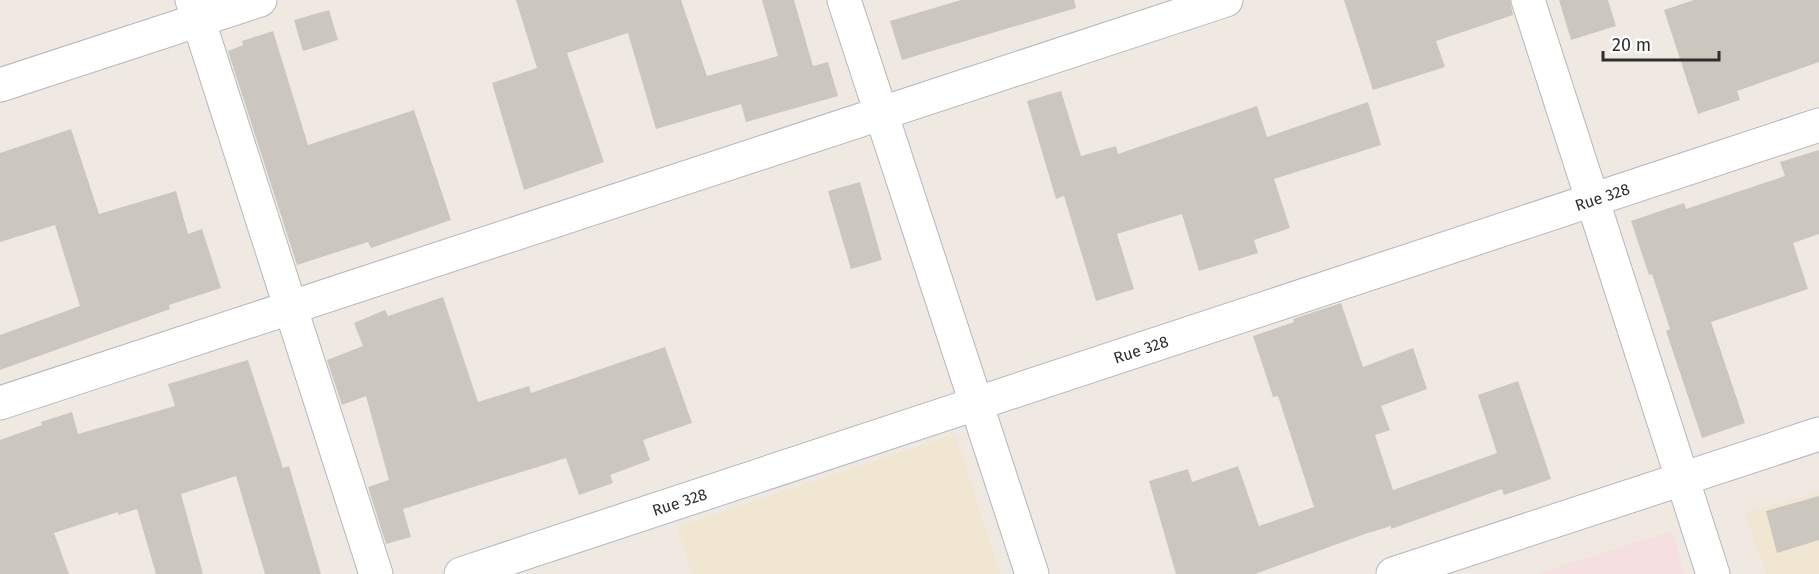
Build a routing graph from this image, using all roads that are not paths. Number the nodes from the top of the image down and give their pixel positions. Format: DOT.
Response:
graph roads {
  1 [pos="260,0"];
  2 [pos="844,0"];
  3 [pos="1226,0"];
  4 [pos="1528,0"];
  5 [pos="195,10"];
  6 [pos="0,85"];
  7 [pos="881,113"];
  8 [pos="1819,125"];
  9 [pos="1592,200"];
  10 [pos="290,307"];
  11 [pos="0,403"];
  12 [pos="976,404"];
  13 [pos="1819,434"];
  14 [pos="1682,479"];
  15 [pos="376,574"];
  16 [pos="462,574"];
  17 [pos="1032,574"];
  18 [pos="1393,574"];
  19 [pos="1713,574"];
  1 -- 5 [label="street"];
  2 -- 7 [label="street"];
  3 -- 7 [label="street"];
  4 -- 9 [label="street"];
  5 -- 6 [label="street"];
  5 -- 10 [label="street"];
  7 -- 10 [label="street"];
  7 -- 12 [label="street"];
  8 -- 9 [label="street, Rue 328"];
  9 -- 12 [label="street, Rue 328"];
  9 -- 14 [label="street"];
  10 -- 11 [label="street"];
  10 -- 15 [label="street"];
  12 -- 16 [label="street, Rue 328"];
  12 -- 17 [label="street"];
  13 -- 14 [label="street"];
  14 -- 18 [label="street"];
  14 -- 19 [label="street"];
}
